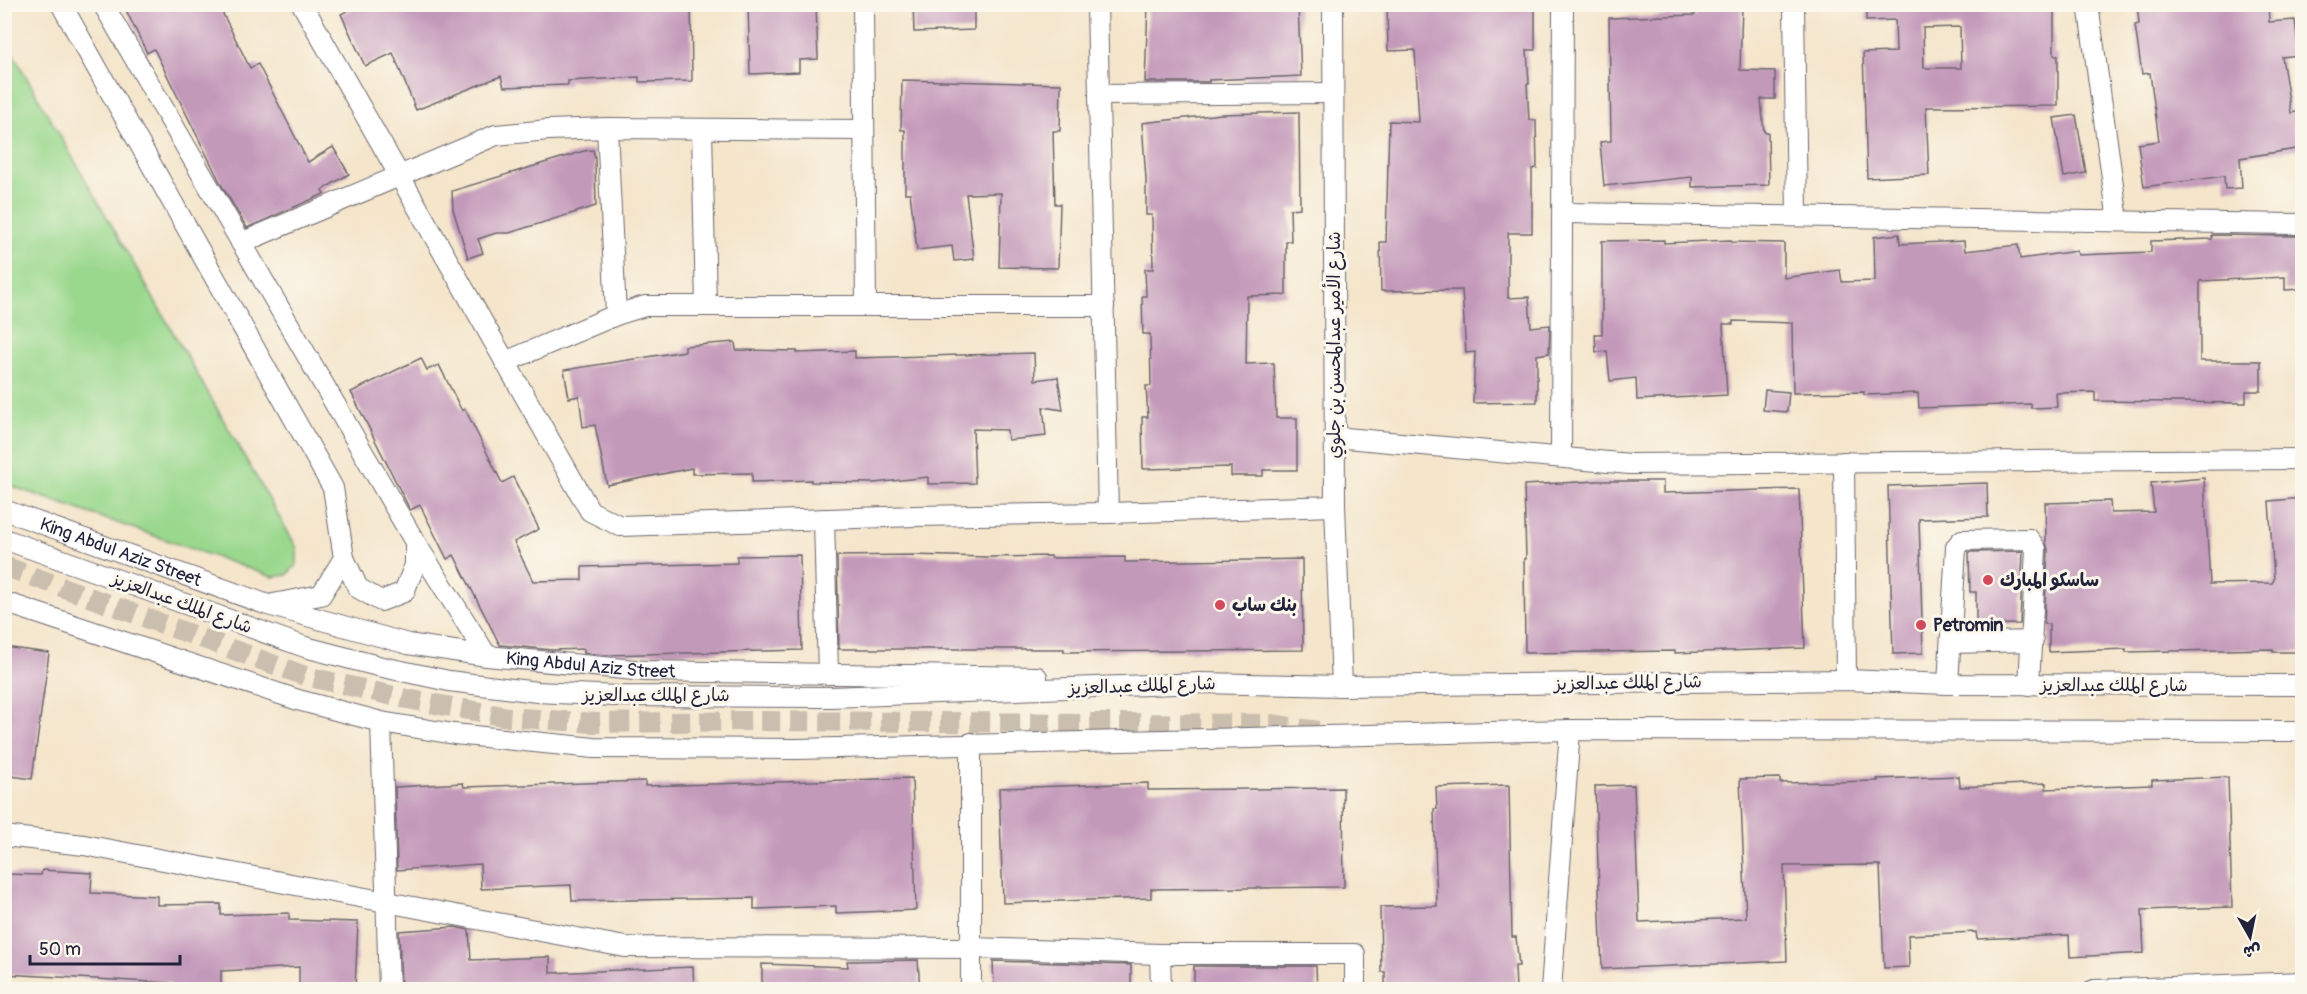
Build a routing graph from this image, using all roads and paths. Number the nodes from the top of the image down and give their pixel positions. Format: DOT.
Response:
graph roads {
  1 [pos="61,4"];
  2 [pos="104,4"];
  3 [pos="302,4"];
  4 [pos="863,4"];
  5 [pos="1097,4"];
  6 [pos="1333,4"];
  7 [pos="1563,4"];
  8 [pos="1794,4"];
  9 [pos="2088,4"];
  10 [pos="1333,93"];
  11 [pos="1099,95"];
  12 [pos="608,128"];
  13 [pos="702,130"];
  14 [pos="864,130"];
  15 [pos="400,176"];
  16 [pos="1563,213"];
  17 [pos="1797,216"];
  18 [pos="2118,221"];
  19 [pos="2302,224"];
  20 [pos="242,243"];
  21 [pos="706,306"];
  22 [pos="866,306"];
  23 [pos="1104,306"];
  24 [pos="616,315"];
  25 [pos="506,362"];
  26 [pos="1335,437"];
  27 [pos="1561,457"];
  28 [pos="2302,459"];
  29 [pos="1844,462"];
  30 [pos="1335,506"];
  31 [pos="4,510"];
  32 [pos="1108,513"];
  33 [pos="824,519"];
  34 [pos="4,539"];
  35 [pos="415,542"];
  36 [pos="344,558"];
  37 [pos="4,602"];
  38 [pos="268,605"];
  39 [pos="2033,641"];
  40 [pos="1951,643"];
  41 [pos="487,656"];
  42 [pos="828,674"];
  43 [pos="1846,680"];
  44 [pos="1201,683"];
  45 [pos="1948,684"];
  46 [pos="2029,685"];
  47 [pos="2302,685"];
  48 [pos="1342,686"];
  49 [pos="381,722"];
  50 [pos="1570,730"];
  51 [pos="2302,731"];
  52 [pos="971,743"];
  53 [pos="4,836"];
  54 [pos="388,903"];
  55 [pos="972,948"];
  56 [pos="1160,954"];
  57 [pos="2302,982"];
  58 [pos="389,990"];
  59 [pos="971,990"];
  60 [pos="1161,990"];
  61 [pos="1355,990"];
  62 [pos="1551,990"];
  63 [pos="2094,990"];
  1 -- 36 [label="street"];
  2 -- 20 [label="street"];
  3 -- 15 [label="street"];
  4 -- 14 [label="street"];
  5 -- 11 [label="street"];
  6 -- 10 [label="street, شارع الأمير عبدالمحسن بن جلوي"];
  7 -- 16 [label="street"];
  8 -- 17 [label="street"];
  9 -- 18 [label="street"];
  10 -- 11 [label="street"];
  10 -- 26 [label="street, شارع الأمير عبدالمحسن بن جلوي"];
  11 -- 23 [label="street"];
  12 -- 13 [label="street"];
  12 -- 15 [label="street"];
  12 -- 24 [label="street"];
  13 -- 14 [label="street"];
  13 -- 21 [label="street"];
  14 -- 22 [label="street"];
  15 -- 20 [label="street"];
  15 -- 25 [label="street"];
  16 -- 17 [label="street"];
  16 -- 27 [label="street"];
  17 -- 18 [label="street"];
  18 -- 19 [label="street"];
  20 -- 35 [label="street"];
  21 -- 22 [label="street"];
  21 -- 24 [label="street"];
  22 -- 23 [label="street"];
  23 -- 32 [label="street"];
  24 -- 25 [label="street"];
  25 -- 33 [label="street"];
  26 -- 27 [label="street"];
  26 -- 30 [label="street, شارع الأمير عبدالمحسن بن جلوي"];
  27 -- 29 [label="street"];
  28 -- 29 [label="street"];
  29 -- 43 [label="street"];
  30 -- 32 [label="street"];
  30 -- 48 [label="street, شارع الأمير عبدالمحسن بن جلوي"];
  31 -- 38 [label="street, King Abdul Aziz Street"];
  32 -- 33 [label="street"];
  33 -- 42 [label="street"];
  34 -- 44 [label="street, شارع الملك عبدالعزيز"];
  35 -- 36 [label="street"];
  35 -- 41 [label="street"];
  36 -- 38 [label="street"];
  37 -- 49 [label="street"];
  38 -- 41 [label="street, King Abdul Aziz Street"];
  39 -- 40 [label="street"];
  39 -- 40 [label="street"];
  39 -- 46 [label="street"];
  40 -- 45 [label="street"];
  41 -- 42 [label="street, King Abdul Aziz Street"];
  42 -- 44 [label="street, King Abdul Aziz Street"];
  43 -- 45 [label="street, شارع الملك عبدالعزيز"];
  43 -- 48 [label="street, شارع الملك عبدالعزيز"];
  44 -- 48 [label="street, شارع الملك عبدالعزيز"];
  45 -- 46 [label="street, شارع الملك عبدالعزيز"];
  46 -- 47 [label="street, شارع الملك عبدالعزيز"];
  49 -- 52 [label="street"];
  49 -- 54 [label="street"];
  50 -- 51 [label="street"];
  50 -- 52 [label="street"];
  50 -- 62 [label="street"];
  52 -- 55 [label="street"];
  53 -- 54 [label="street"];
  54 -- 55 [label="street"];
  54 -- 58 [label="street"];
  55 -- 56 [label="street"];
  55 -- 59 [label="street"];
  56 -- 60 [label="street"];
  56 -- 61 [label="street"];
  57 -- 63 [label="street"];
}
